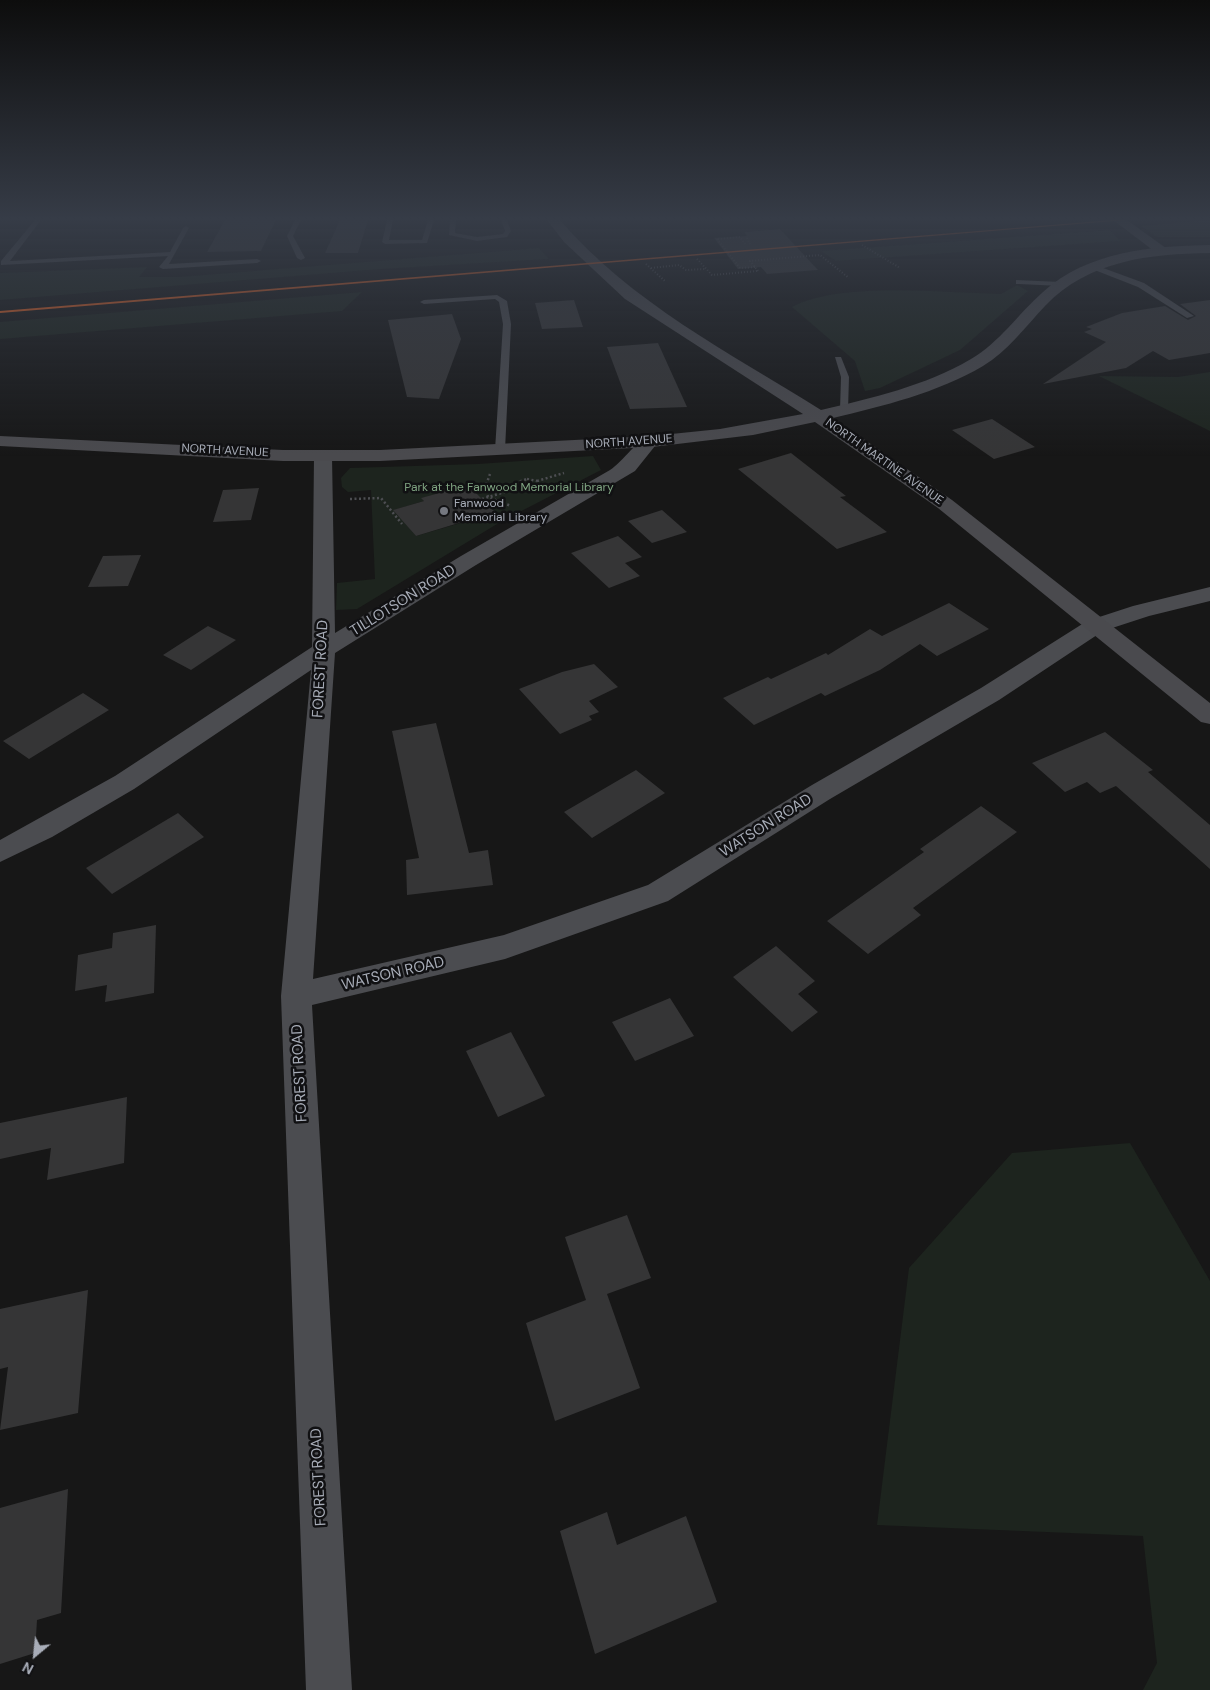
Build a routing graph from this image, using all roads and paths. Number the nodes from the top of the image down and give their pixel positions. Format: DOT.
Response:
graph roads {
  1 [pos="469,299"];
  2 [pos="499,299"];
  3 [pos="636,299"];
  4 [pos="1045,299"];
  5 [pos="1162,299"];
  6 [pos="424,302"];
  7 [pos="1190,316"];
  8 [pos="838,359"];
  9 [pos="844,410"];
  10 [pos="819,417"];
  11 [pos="0,441"];
  12 [pos="650,442"];
  13 [pos="500,450"];
  14 [pos="322,456"];
  15 [pos="518,488"];
  16 [pos="488,496"];
  17 [pos="482,498"];
  18 [pos="323,502"];
  19 [pos="546,514"];
  20 [pos="402,524"];
  21 [pos="1210,594"];
  22 [pos="1095,626"];
  23 [pos="324,651"];
  24 [pos="1210,716"];
  25 [pos="0,852"];
  26 [pos="296,996"];
  27 [pos="329,1690"];
  1 -- 6 [label="lane"];
  2 -- 13 [label="lane"];
  3 -- 10 [label="street, NORTH MARTINE AVENUE"];
  4 -- 9 [label="street, NORTH AVENUE"];
  5 -- 7 [label="lane"];
  8 -- 9 [label="lane"];
  9 -- 10 [label="street, NORTH AVENUE"];
  10 -- 12 [label="street, NORTH AVENUE"];
  10 -- 22 [label="street, NORTH MARTINE AVENUE"];
  11 -- 14 [label="street, NORTH AVENUE"];
  12 -- 13 [label="street, NORTH AVENUE"];
  12 -- 19 [label="street, TILLOTSON ROAD"];
  13 -- 14 [label="street, NORTH AVENUE"];
  13 -- 16 [label="path"];
  14 -- 18 [label="street, FOREST ROAD"];
  15 -- 15 [label="path"];
  15 -- 16 [label="path"];
  16 -- 17 [label="path"];
  16 -- 19 [label="path"];
  18 -- 20 [label="path"];
  18 -- 23 [label="street, FOREST ROAD"];
  19 -- 23 [label="street, TILLOTSON ROAD"];
  21 -- 22 [label="street, WATSON ROAD"];
  22 -- 24 [label="street, NORTH MARTINE AVENUE"];
  22 -- 26 [label="street, WATSON ROAD"];
  23 -- 25 [label="street, TILLOTSON ROAD"];
  23 -- 26 [label="street, FOREST ROAD"];
  26 -- 27 [label="street, FOREST ROAD"];
}
